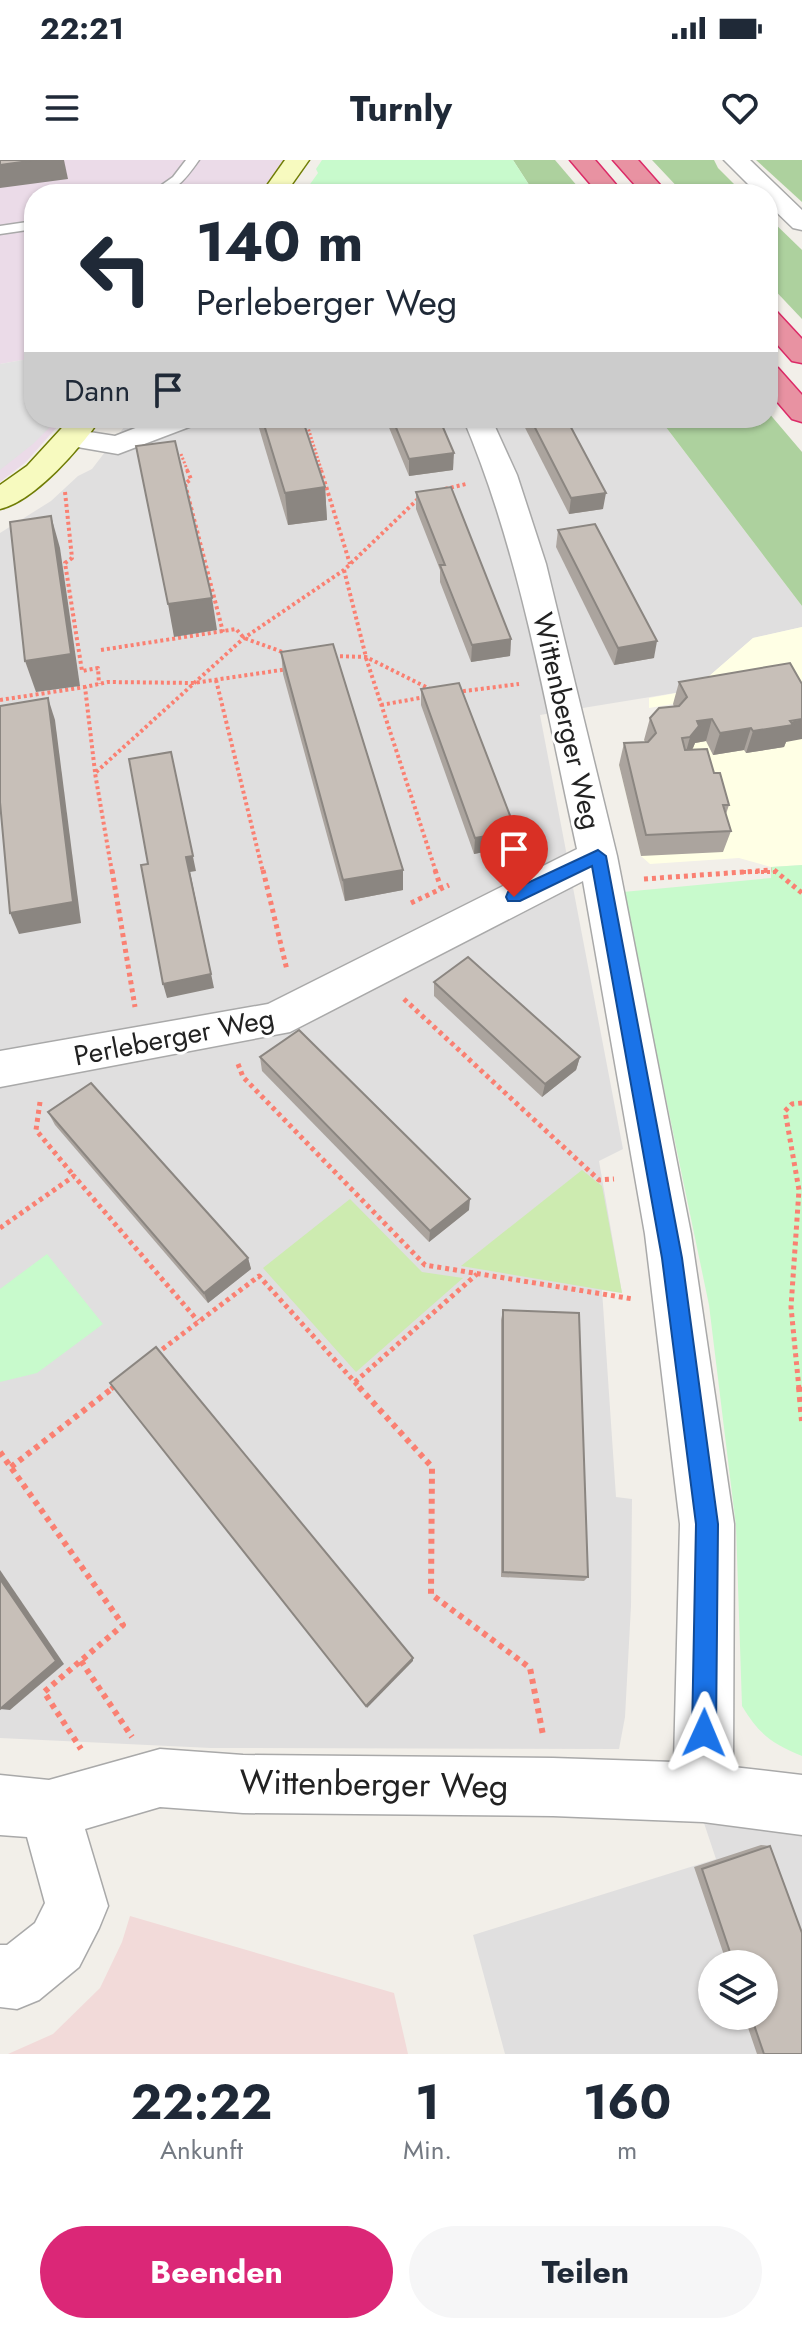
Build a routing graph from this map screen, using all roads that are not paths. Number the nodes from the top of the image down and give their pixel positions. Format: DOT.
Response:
graph roads {
  1 [pos="193,160"];
  2 [pos="297,160"];
  3 [pos="582,160"];
  4 [pos="625,160"];
  5 [pos="736,160"];
  6 [pos="172,184"];
  7 [pos="280,184"];
  8 [pos="603,184"];
  9 [pos="647,184"];
  10 [pos="761,184"];
  11 [pos="778,200"];
  12 [pos="802,223"];
  13 [pos="24,226"];
  14 [pos="0,230"];
  15 [pos="778,329"];
  16 [pos="802,355"];
  17 [pos="778,385"];
  18 [pos="802,413"];
  19 [pos="78,428"];
  20 [pos="164,428"];
  21 [pos="481,428"];
  22 [pos="0,500"];
  23 [pos="600,869"];
  24 [pos="0,1069"];
  25 [pos="703,1793"];
  26 [pos="802,1805"];
  27 [pos="24,1807"];
  28 [pos="0,1976"];
  1 -- 6 [label="lane"];
  2 -- 7 [label="main road"];
  3 -- 8 [label="highway"];
  4 -- 9 [label="highway"];
  5 -- 10 [label="street"];
  11 -- 12 [label="street"];
  13 -- 14 [label="lane"];
  15 -- 16 [label="highway"];
  17 -- 18 [label="highway"];
  19 -- 20 [label="street"];
  19 -- 22 [label="main road"];
  21 -- 23 [label="street, Wittenberger Weg"];
  23 -- 24 [label="street, Perleberger Weg"];
  23 -- 25 [label="street, Wittenberger Weg"];
  25 -- 26 [label="street, Wittenberger Weg"];
  25 -- 27 [label="street, Wittenberger Weg"];
  27 -- 28 [label="street, Wittenberger Weg"];
}
